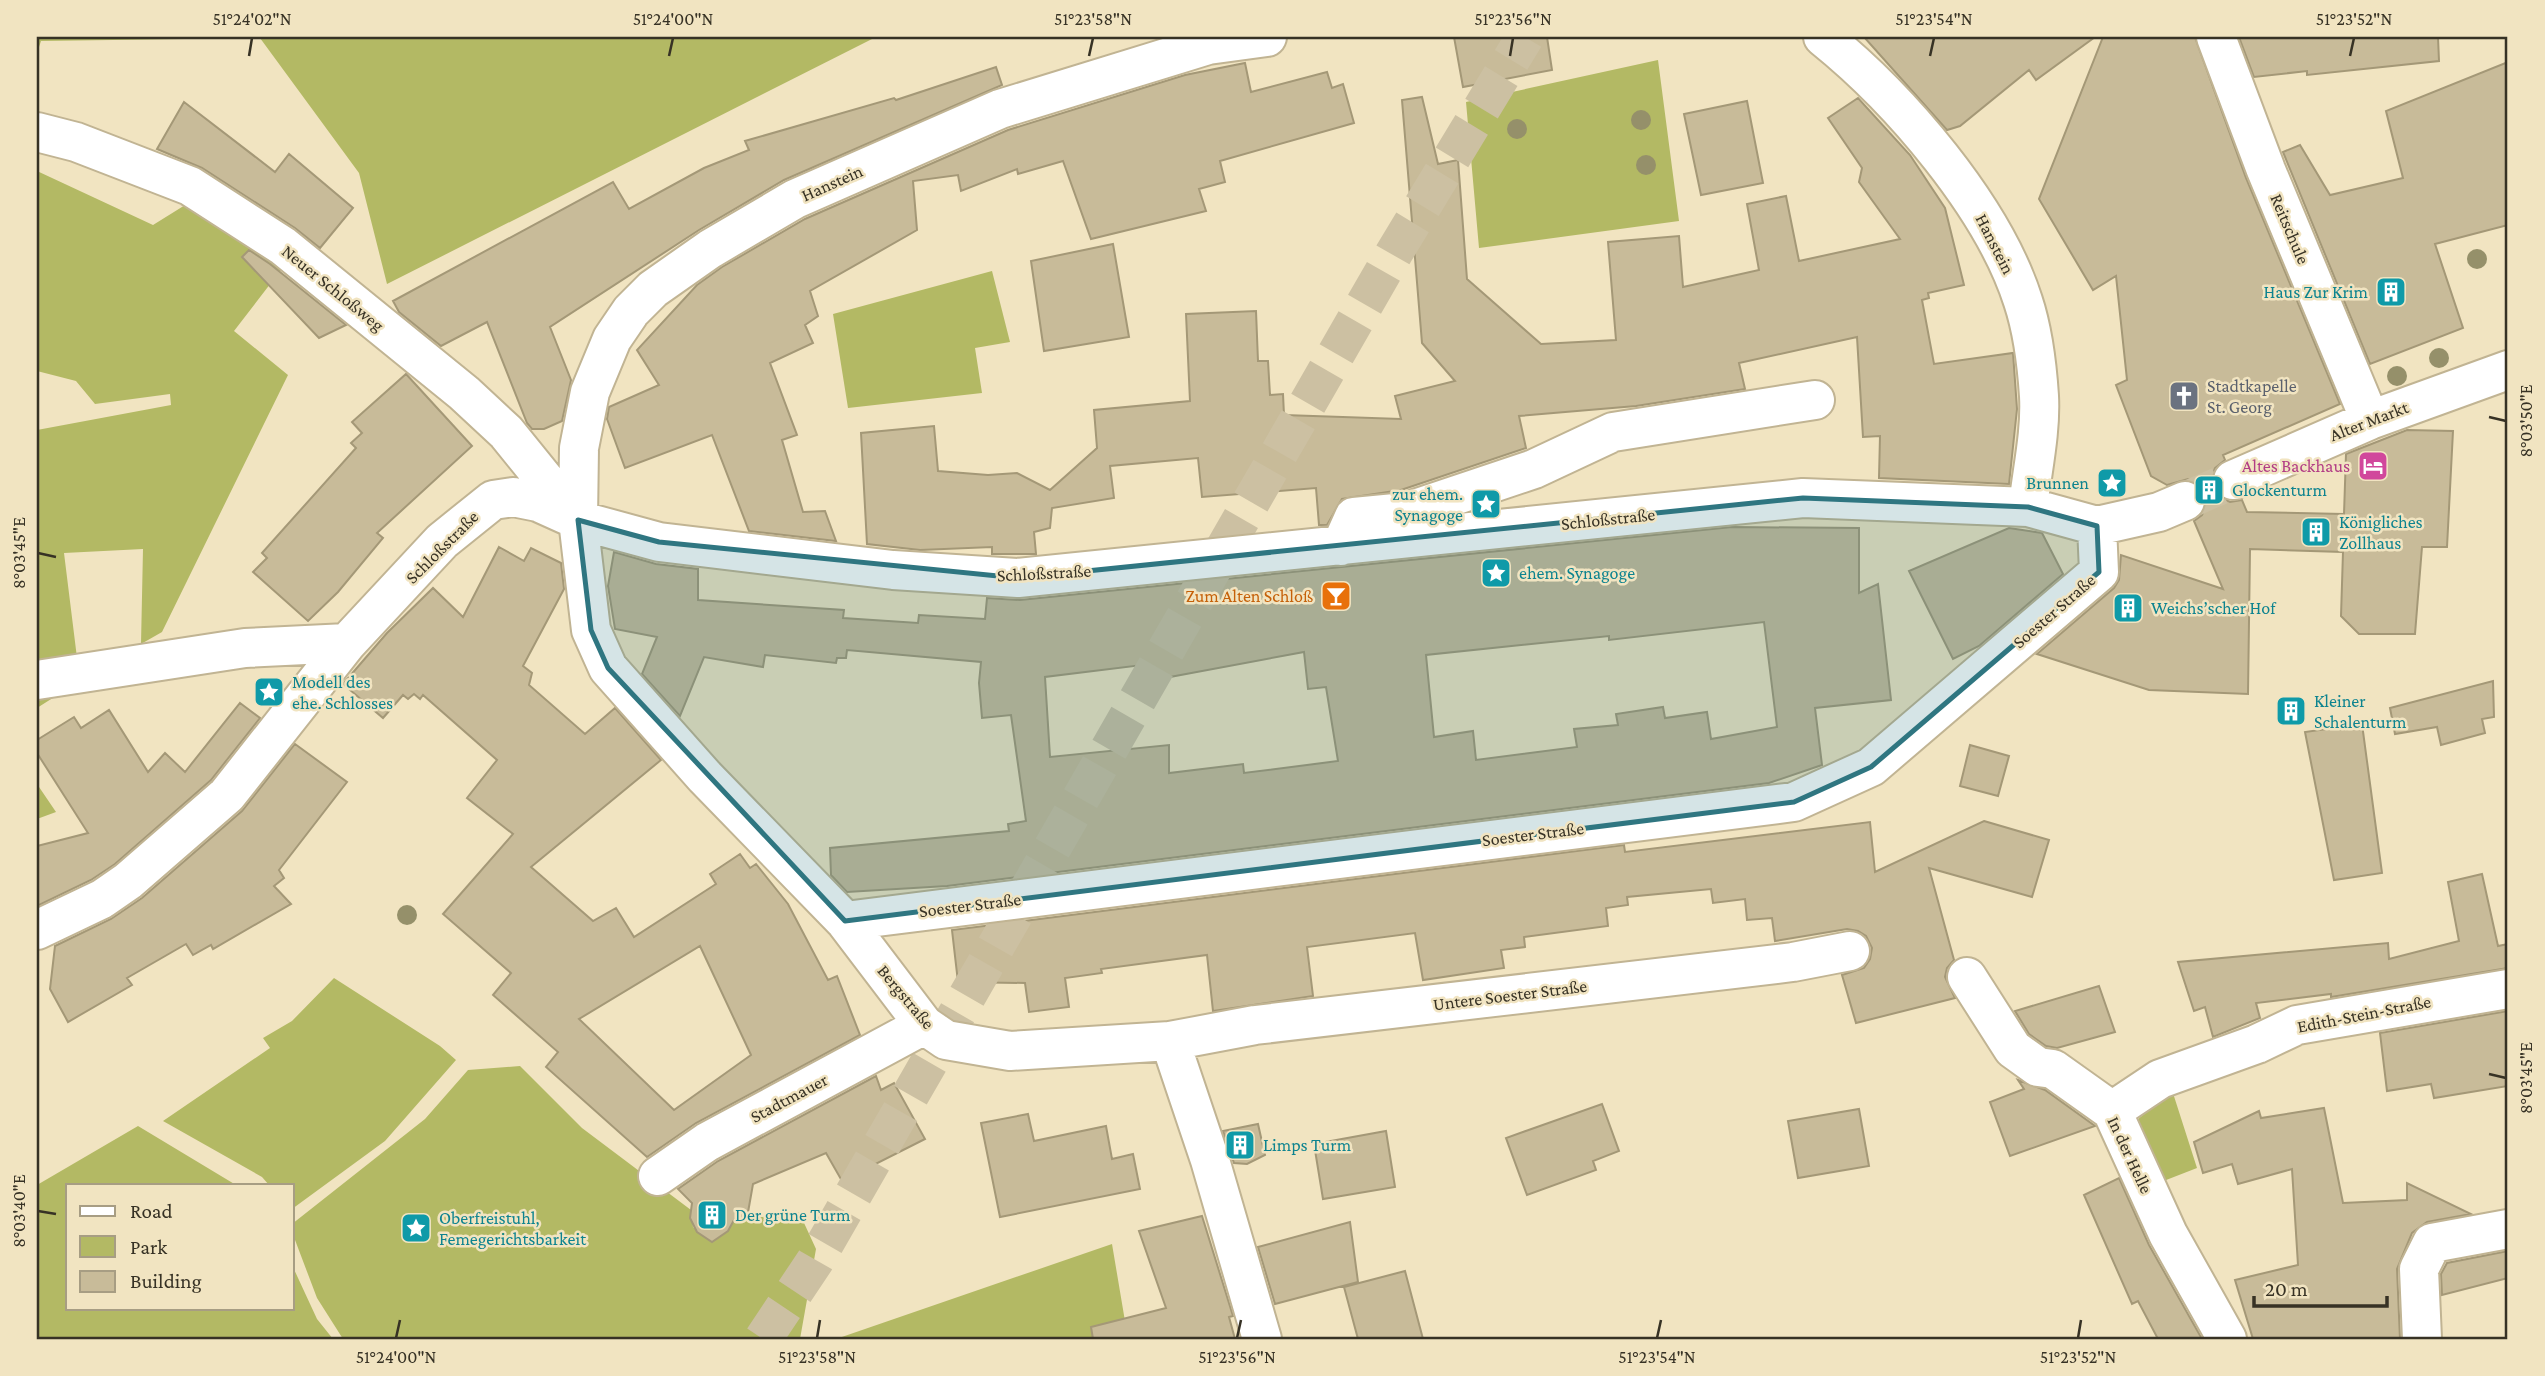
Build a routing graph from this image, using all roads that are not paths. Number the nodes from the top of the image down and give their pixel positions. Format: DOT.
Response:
graph roads {
  1 [pos="1267,37"];
  2 [pos="1823,37"];
  3 [pos="2216,37"];
  4 [pos="37,132"];
  5 [pos="2508,370"];
  6 [pos="1815,400"];
  7 [pos="2370,419"];
  8 [pos="2234,480"];
  9 [pos="2185,500"];
  10 [pos="2028,507"];
  11 [pos="578,520"];
  12 [pos="2096,526"];
  13 [pos="1341,546"];
  14 [pos="347,643"];
  15 [pos="37,680"];
  16 [pos="845,921"];
  17 [pos="37,930"];
  18 [pos="1850,951"];
  19 [pos="1966,978"];
  20 [pos="2508,989"];
  21 [pos="925,1025"];
  22 [pos="1170,1041"];
  23 [pos="2112,1111"];
  24 [pos="658,1176"];
  25 [pos="2508,1229"];
  26 [pos="1262,1339"];
  27 [pos="2227,1339"];
  28 [pos="2422,1339"];
  1 -- 11 [label="street, Hanstein"];
  2 -- 10 [label="street, Hanstein"];
  3 -- 7 [label="street, Reitschule"];
  4 -- 11 [label="street, Neuer Schloßweg"];
  5 -- 7 [label="street, Alter Markt"];
  6 -- 13 [label="street"];
  7 -- 8 [label="street, Alter Markt"];
  9 -- 12 [label="street, Schloßstraße"];
  10 -- 12 [label="street, Schloßstraße"];
  10 -- 13 [label="street, Schloßstraße"];
  11 -- 13 [label="street, Schloßstraße"];
  11 -- 14 [label="street, Schloßstraße"];
  11 -- 16 [label="street, Bergstraße"];
  12 -- 16 [label="street, Soester Straße"];
  14 -- 15 [label="street"];
  14 -- 17 [label="street, Schloßstraße"];
  16 -- 21 [label="street, Bergstraße"];
  18 -- 22 [label="street, Untere Soester Straße"];
  19 -- 23 [label="street, In der Helle"];
  20 -- 23 [label="street, Edith-Stein-Straße"];
  21 -- 22 [label="street, Bergstraße"];
  21 -- 24 [label="street, Stadtmauer"];
  22 -- 26 [label="street"];
  23 -- 27 [label="street, In der Helle"];
  25 -- 28 [label="street"];
}
